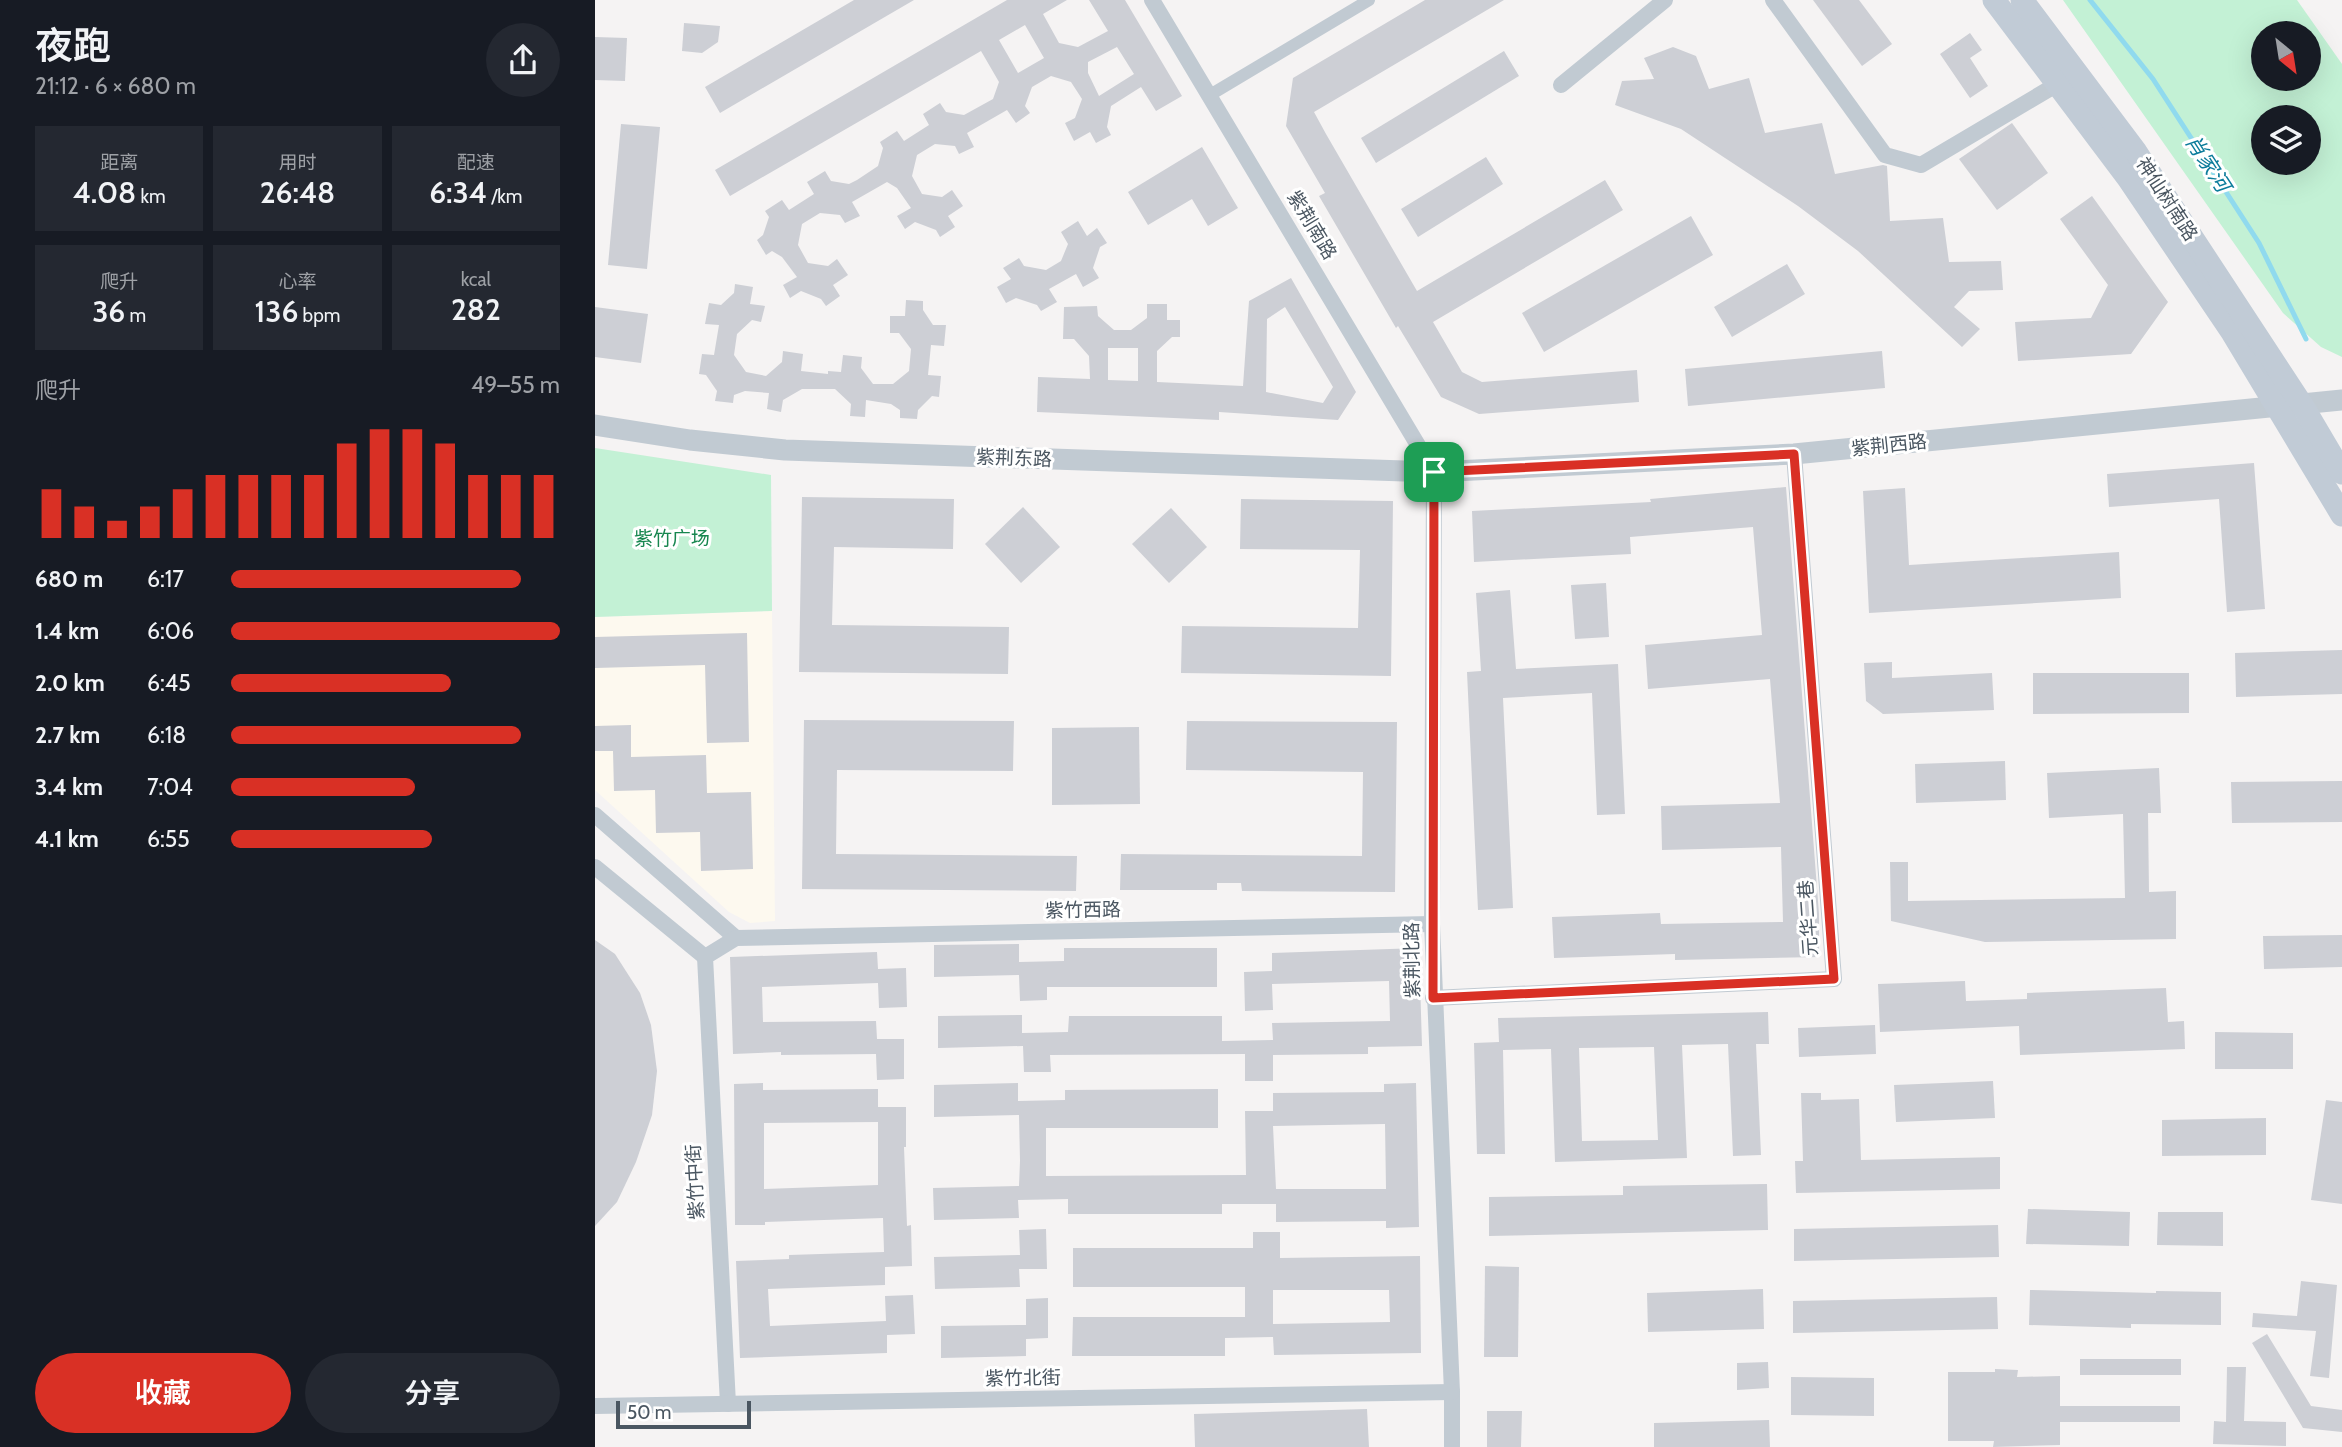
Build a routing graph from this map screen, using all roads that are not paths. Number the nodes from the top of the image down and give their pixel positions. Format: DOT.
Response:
graph roads {
  1 [pos="1152,0"];
  2 [pos="1369,0"];
  3 [pos="1665,0"];
  4 [pos="1773,0"];
  5 [pos="1994,0"];
  6 [pos="2022,0"];
  7 [pos="2077,73"];
  8 [pos="1561,85"];
  9 [pos="2057,85"];
  10 [pos="1210,94"];
  11 [pos="2342,400"];
  12 [pos="2302,405"];
  13 [pos="2276,407"];
  14 [pos="595,425"];
  15 [pos="1794,454"];
  16 [pos="1434,472"];
  17 [pos="2342,473"];
  18 [pos="2342,515"];
  19 [pos="595,815"];
  20 [pos="595,867"];
  21 [pos="1432,924"];
  22 [pos="736,938"];
  23 [pos="705,957"];
  24 [pos="1433,998"];
  25 [pos="1452,1392"];
  26 [pos="728,1404"];
  27 [pos="595,1406"];
  28 [pos="1452,1447"];
  1 -- 10 [label="street, 紫荆南路"];
  2 -- 10 [label="street"];
  3 -- 8 [label="street"];
  4 -- 9 [label="street"];
  5 -- 9 [label="main road"];
  6 -- 7 [label="main road, 神仙树南路"];
  7 -- 9 [label="street"];
  7 -- 12 [label="main road, 神仙树南路"];
  9 -- 13 [label="main road"];
  10 -- 16 [label="street, 紫荆南路"];
  11 -- 12 [label="street, 紫荆西路"];
  12 -- 13 [label="street, 紫荆西路"];
  12 -- 17 [label="main road, 神仙树南路"];
  13 -- 15 [label="street, 紫荆西路"];
  13 -- 18 [label="main road"];
  14 -- 16 [label="street, 紫荆东路"];
  15 -- 16 [label="street, 紫荆西路"];
  15 -- 24 [label="street, 元华二巷"];
  16 -- 21 [label="street, 紫荆北路"];
  19 -- 22 [label="street"];
  20 -- 23 [label="street"];
  21 -- 22 [label="street, 紫竹西路"];
  21 -- 24 [label="street, 紫荆北路"];
  22 -- 23 [label="street"];
  23 -- 26 [label="street, 紫竹中街"];
  24 -- 25 [label="street, 紫荆北路"];
  25 -- 26 [label="street, 紫竹北街"];
  25 -- 28 [label="street, 紫荆北路"];
  26 -- 27 [label="street, 紫竹北街"];
}
